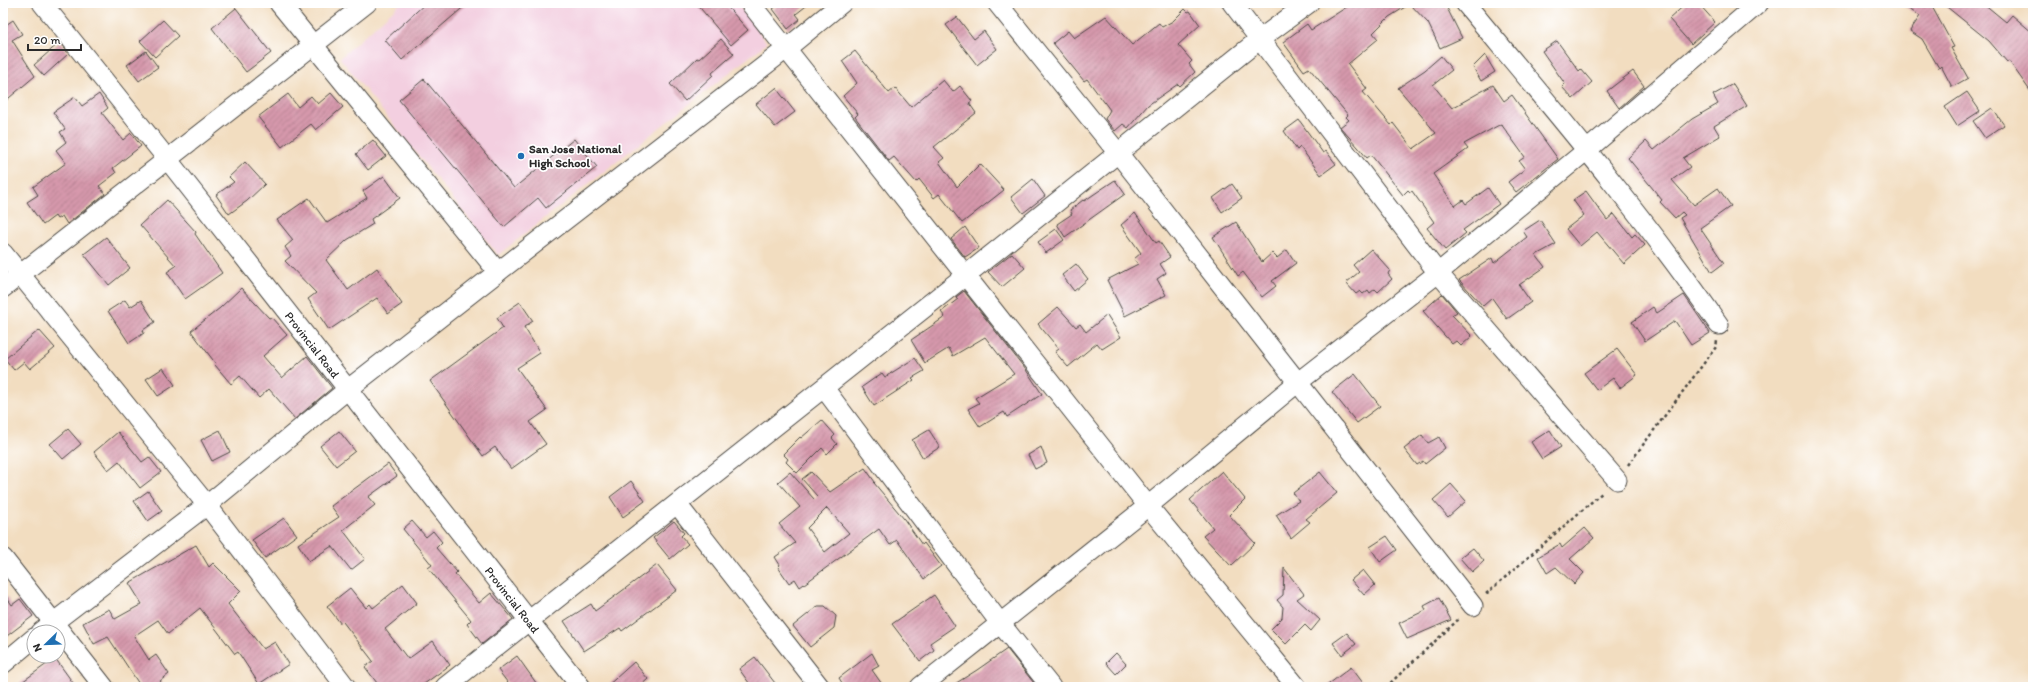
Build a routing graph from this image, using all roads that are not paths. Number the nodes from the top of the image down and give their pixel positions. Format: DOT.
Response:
graph roads {
  1 [pos="42,3"];
  2 [pos="279,3"];
  3 [pos="367,3"];
  4 [pos="750,3"];
  5 [pos="842,3"];
  6 [pos="997,3"];
  7 [pos="1232,3"];
  8 [pos="1308,3"];
  9 [pos="1465,3"];
  10 [pos="1759,3"];
  11 [pos="1260,39"];
  12 [pos="313,46"];
  13 [pos="786,49"];
  14 [pos="1587,150"];
  15 [pos="1118,153"];
  16 [pos="168,160"];
  17 [pos="3,253"];
  18 [pos="498,272"];
  19 [pos="1438,273"];
  20 [pos="20,274"];
  21 [pos="966,275"];
  22 [pos="3,288"];
  23 [pos="1719,325"];
  24 [pos="1297,383"];
  25 [pos="824,388"];
  26 [pos="347,390"];
  27 [pos="1617,480"];
  28 [pos="677,504"];
  29 [pos="207,505"];
  30 [pos="1148,506"];
  31 [pos="3,558"];
  32 [pos="1473,606"];
  33 [pos="528,621"];
  34 [pos="1000,623"];
  35 [pos="45,624"];
  36 [pos="51,624"];
  37 [pos="26,645"];
  38 [pos="66,647"];
  39 [pos="3,664"];
  40 [pos="104,687"];
  41 [pos="346,687"];
  42 [pos="446,687"];
  43 [pos="581,687"];
  44 [pos="820,687"];
  45 [pos="920,687"];
  46 [pos="1051,687"];
  47 [pos="1297,687"];
  1 -- 16 [label="street, Provincial Road"];
  2 -- 12 [label="street"];
  3 -- 12 [label="street"];
  4 -- 13 [label="street"];
  5 -- 13 [label="street"];
  6 -- 15 [label="street"];
  7 -- 11 [label="street"];
  8 -- 11 [label="street"];
  9 -- 14 [label="street"];
  10 -- 14 [label="street"];
  11 -- 15 [label="street"];
  11 -- 19 [label="street"];
  12 -- 16 [label="street"];
  12 -- 18 [label="street"];
  13 -- 18 [label="street"];
  13 -- 21 [label="street"];
  14 -- 19 [label="street"];
  14 -- 23 [label="street"];
  15 -- 21 [label="street"];
  15 -- 24 [label="street"];
  16 -- 20 [label="street"];
  16 -- 26 [label="street, Provincial Road"];
  17 -- 20 [label="street"];
  18 -- 26 [label="street"];
  19 -- 24 [label="street"];
  19 -- 27 [label="street"];
  20 -- 22 [label="street"];
  20 -- 29 [label="street"];
  21 -- 25 [label="street"];
  21 -- 30 [label="street"];
  24 -- 30 [label="street"];
  24 -- 32 [label="street"];
  25 -- 28 [label="street"];
  25 -- 34 [label="street"];
  26 -- 29 [label="street"];
  26 -- 33 [label="street, Provincial Road"];
  28 -- 33 [label="street"];
  28 -- 44 [label="street"];
  29 -- 36 [label="street"];
  29 -- 41 [label="street"];
  30 -- 34 [label="street"];
  30 -- 47 [label="street"];
  31 -- 35 [label="street"];
  33 -- 42 [label="street"];
  33 -- 43 [label="street, Provincial Road"];
  34 -- 45 [label="street"];
  34 -- 46 [label="street"];
  37 -- 39 [label="street"];
  38 -- 40 [label="street"];
}
